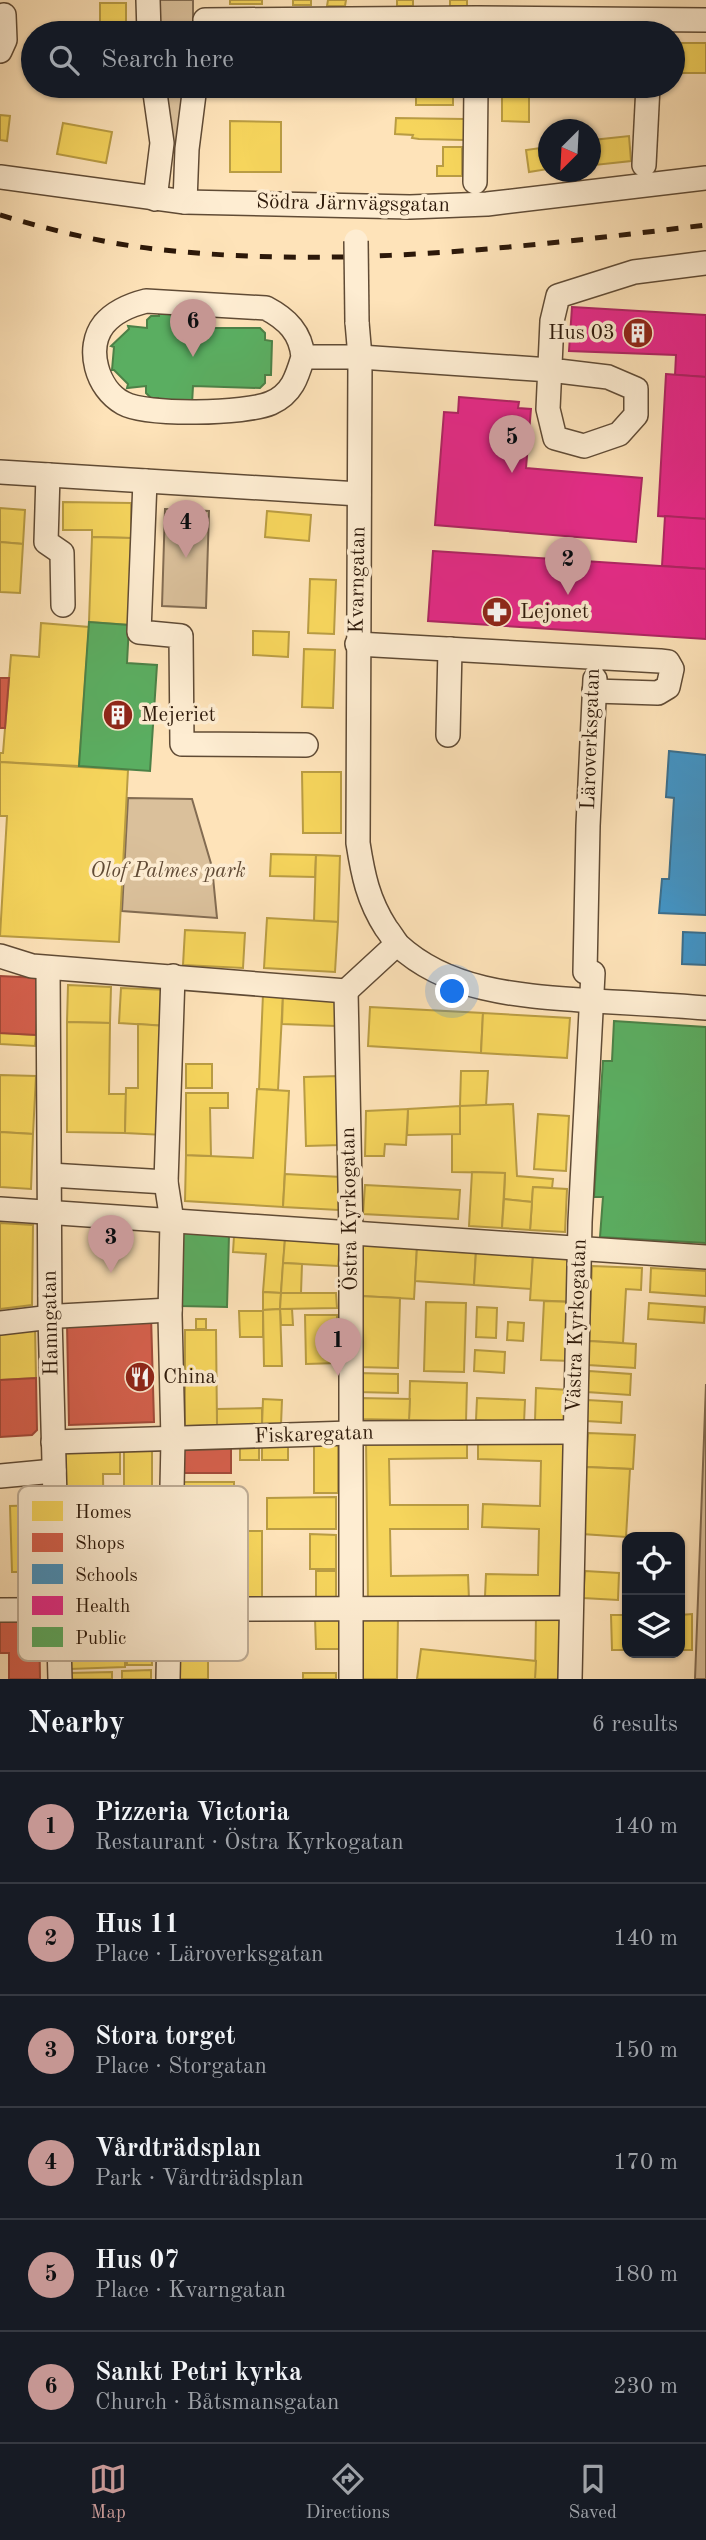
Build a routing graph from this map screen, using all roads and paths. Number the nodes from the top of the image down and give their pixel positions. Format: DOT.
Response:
graph roads {
  1 [pos="148,0"];
  2 [pos="317,10"];
  3 [pos="4,15"];
  4 [pos="477,17"];
  5 [pos="204,18"];
  6 [pos="652,18"];
  7 [pos="706,20"];
  8 [pos="149,21"];
  9 [pos="0,51"];
  10 [pos="156,98"];
  11 [pos="193,98"];
  12 [pos="476,98"];
  13 [pos="647,98"];
  14 [pos="644,165"];
  15 [pos="0,177"];
  16 [pos="706,178"];
  17 [pos="475,182"];
  18 [pos="155,199"];
  19 [pos="186,202"];
  20 [pos="356,206"];
  21 [pos="706,263"];
  22 [pos="303,357"];
  23 [pos="360,358"];
  24 [pos="0,472"];
  25 [pos="48,475"];
  26 [pos="145,481"];
  27 [pos="359,494"];
  28 [pos="63,604"];
  29 [pos="357,644"];
  30 [pos="450,649"];
  31 [pos="596,658"];
  32 [pos="594,691"];
  33 [pos="448,735"];
  34 [pos="306,745"];
  35 [pos="397,944"];
  36 [pos="0,956"];
  37 [pos="48,968"];
  38 [pos="589,973"];
  39 [pos="173,976"];
  40 [pos="346,991"];
  41 [pos="591,1000"];
  42 [pos="706,1008"];
  43 [pos="50,1175"];
  44 [pos="166,1182"];
  45 [pos="0,1209"];
  46 [pos="50,1212"];
  47 [pos="172,1221"];
  48 [pos="351,1234"];
  49 [pos="580,1250"];
  50 [pos="706,1257"];
  51 [pos="170,1310"];
  52 [pos="50,1317"];
  53 [pos="0,1323"];
  54 [pos="574,1432"];
  55 [pos="351,1433"];
  56 [pos="173,1440"];
  57 [pos="53,1442"];
  58 [pos="54,1471"];
  59 [pos="0,1476"];
  60 [pos="54,1486"];
  61 [pos="172,1486"];
  62 [pos="349,1608"];
  63 [pos="571,1608"];
  64 [pos="248,1609"];
  65 [pos="0,1610"];
  66 [pos="18,1610"];
  67 [pos="59,1661"];
  68 [pos="168,1661"];
  69 [pos="60,1679"];
  70 [pos="168,1679"];
  71 [pos="351,1679"];
  72 [pos="570,1679"];
  1 -- 8 [label="street"];
  2 -- 4 [label="street"];
  2 -- 5 [label="street"];
  3 -- 9 [label="street"];
  4 -- 6 [label="street"];
  6 -- 7 [label="street"];
  10 -- 18 [label="street"];
  11 -- 19 [label="street"];
  12 -- 17 [label="street"];
  13 -- 14 [label="street"];
  15 -- 18 [label="street, Södra Järnvägsgatan"];
  16 -- 20 [label="street, Södra Järnvägsgatan"];
  18 -- 19 [label="street, Södra Järnvägsgatan"];
  19 -- 20 [label="street, Södra Järnvägsgatan"];
  20 -- 23 [label="street, Kvarngatan, bridge"];
  21 -- 23 [label="street"];
  22 -- 22 [label="street"];
  22 -- 23 [label="street"];
  23 -- 27 [label="street, Kvarngatan"];
  24 -- 25 [label="street"];
  25 -- 26 [label="street"];
  25 -- 28 [label="street"];
  26 -- 27 [label="street"];
  26 -- 34 [label="street"];
  27 -- 29 [label="street, Kvarngatan"];
  29 -- 30 [label="street, Läroverksgatan"];
  29 -- 35 [label="street, Kvarngatan"];
  30 -- 31 [label="street, Läroverksgatan"];
  30 -- 33 [label="street"];
  31 -- 32 [label="street, Läroverksgatan"];
  31 -- 32 [label="street"];
  32 -- 38 [label="street, Läroverksgatan"];
  35 -- 40 [label="street"];
  35 -- 41 [label="street, Kvarngatan"];
  36 -- 37 [label="street"];
  37 -- 39 [label="street"];
  37 -- 43 [label="street, Hamngatan"];
  38 -- 41 [label="street, Västra Kyrkogatan"];
  39 -- 40 [label="street"];
  39 -- 44 [label="street"];
  40 -- 48 [label="street, Östra Kyrkogatan"];
  41 -- 42 [label="street, Kvarngatan"];
  41 -- 49 [label="street, Västra Kyrkogatan"];
  43 -- 44 [label="street"];
  43 -- 46 [label="street, Hamngatan"];
  44 -- 47 [label="street"];
  45 -- 46 [label="street"];
  46 -- 47 [label="street"];
  46 -- 52 [label="street, Hamngatan"];
  47 -- 48 [label="street"];
  47 -- 51 [label="street"];
  48 -- 49 [label="street"];
  48 -- 55 [label="street, Östra Kyrkogatan"];
  49 -- 50 [label="street"];
  49 -- 54 [label="street, Västra Kyrkogatan"];
  51 -- 52 [label="street"];
  51 -- 56 [label="street"];
  52 -- 53 [label="street"];
  52 -- 57 [label="street, Hamngatan"];
  54 -- 55 [label="street, Fiskaregatan"];
  54 -- 63 [label="street, Västra Kyrkogatan"];
  55 -- 56 [label="street, Fiskaregatan"];
  55 -- 62 [label="street, Östra Kyrkogatan"];
  56 -- 57 [label="street, Fiskaregatan"];
  56 -- 61 [label="street"];
  57 -- 58 [label="street, Hamngatan"];
  58 -- 59 [label="street"];
  58 -- 60 [label="street, Hamngatan"];
  62 -- 63 [label="street"];
  62 -- 64 [label="street"];
  62 -- 71 [label="street, Östra Kyrkogatan"];
  63 -- 72 [label="street, Västra Kyrkogatan"];
  65 -- 66 [label="street"];
  67 -- 69 [label="street, Hamngatan"];
  68 -- 70 [label="street"];
}
